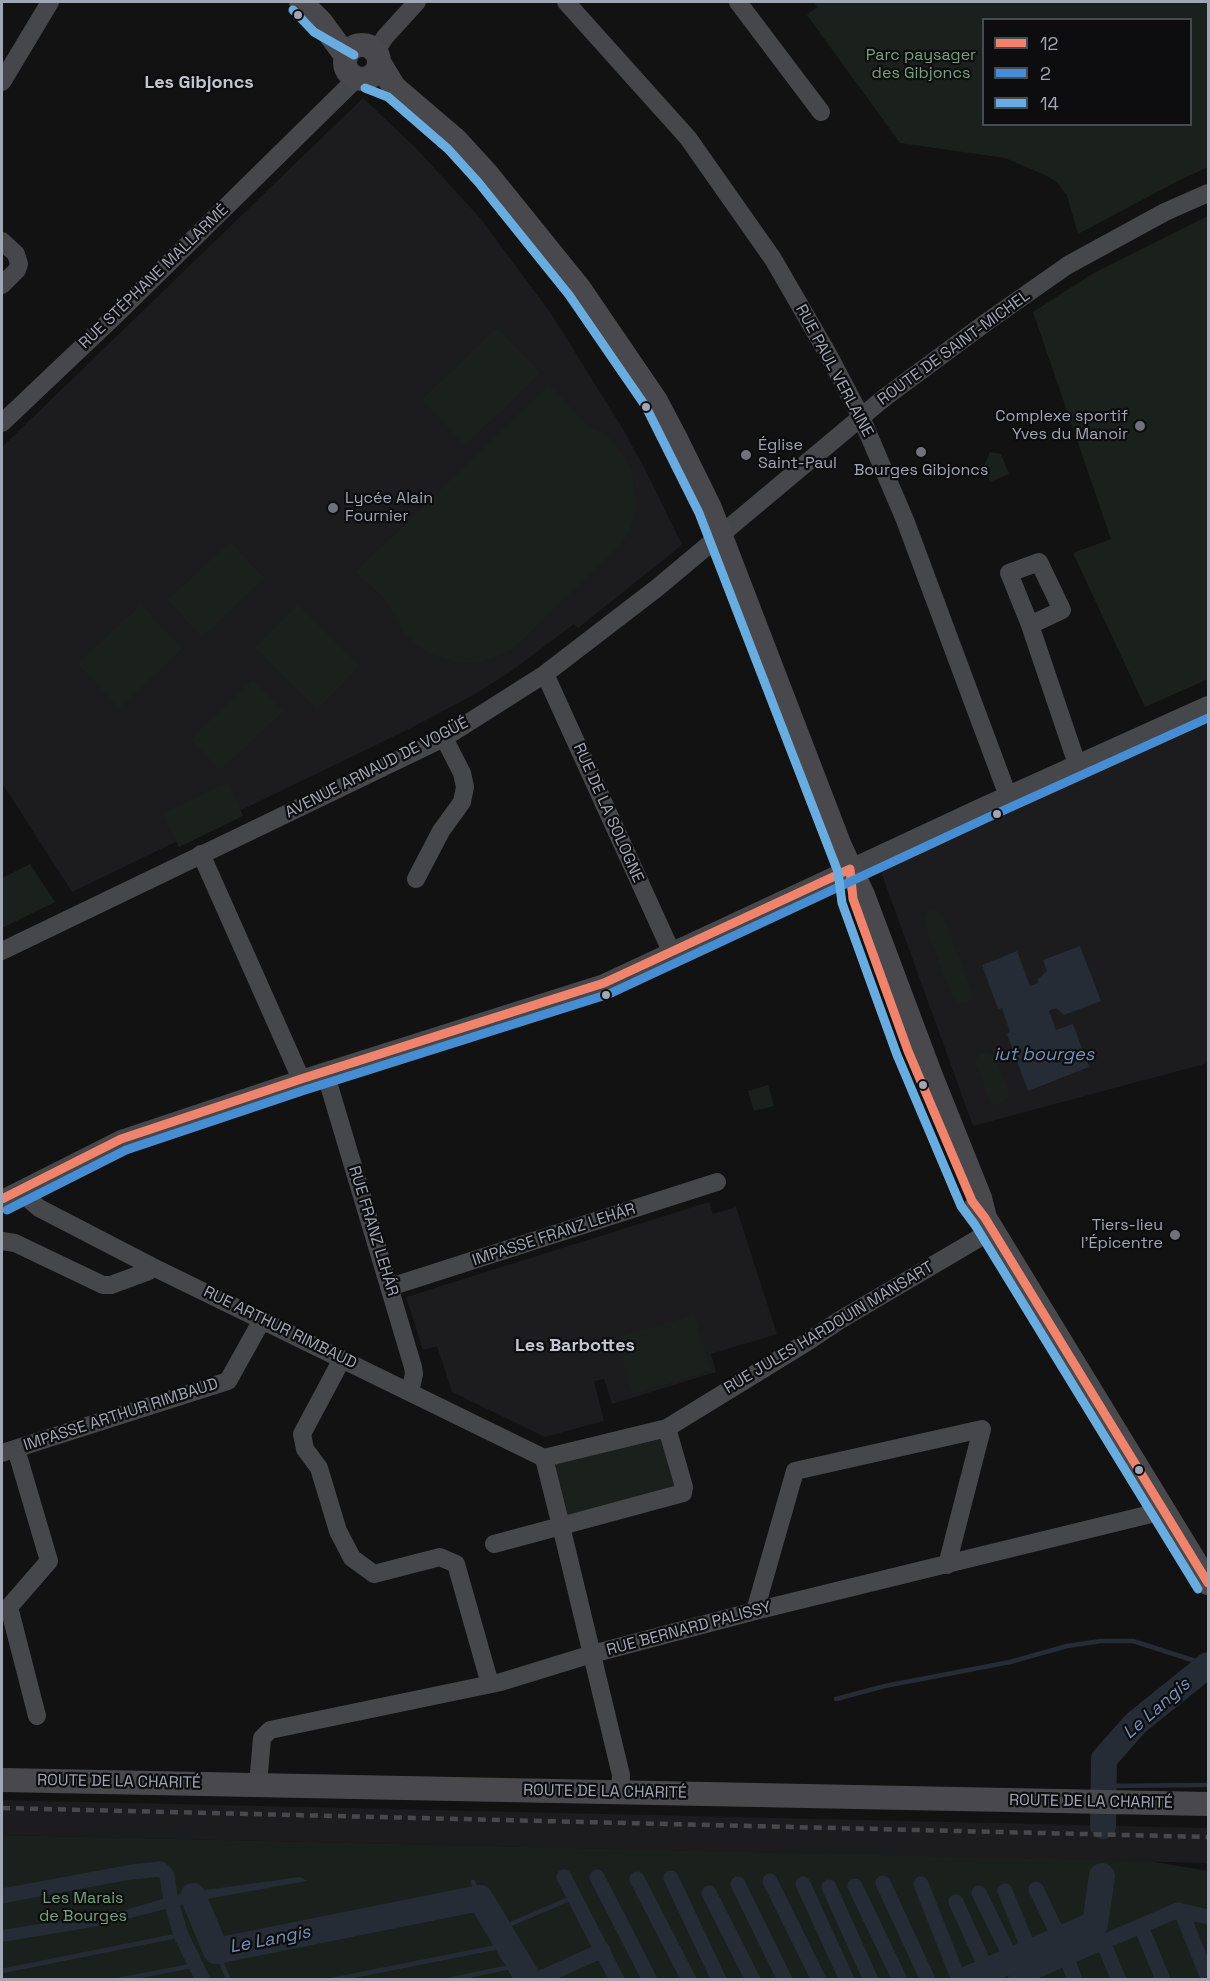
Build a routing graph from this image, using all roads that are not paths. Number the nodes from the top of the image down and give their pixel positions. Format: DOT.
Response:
graph roads {
  1 [pos="50,2"];
  2 [pos="301,2"];
  3 [pos="417,2"];
  4 [pos="566,2"];
  5 [pos="738,2"];
  6 [pos="366,58"];
  7 [pos="2,82"];
  8 [pos="821,112"];
  9 [pos="1209,193"];
  10 [pos="2,241"];
  11 [pos="2,285"];
  12 [pos="861,417"];
  13 [pos="2,423"];
  14 [pos="720,534"];
  15 [pos="1030,625"];
  16 [pos="545,674"];
  17 [pos="1209,705"];
  18 [pos="444,738"];
  19 [pos="1077,764"];
  20 [pos="1008,796"];
  21 [pos="201,854"];
  22 [pos="849,868"];
  23 [pos="416,879"];
  24 [pos="2,951"];
  25 [pos="671,951"];
  26 [pos="326,1072"];
  27 [pos="301,1079"];
  28 [pos="717,1182"];
  29 [pos="24,1188"];
  30 [pos="2,1199"];
  31 [pos="988,1224"];
  32 [pos="2,1241"];
  33 [pos="151,1266"];
  34 [pos="390,1287"];
  35 [pos="262,1320"];
  36 [pos="342,1359"];
  37 [pos="410,1392"];
  38 [pos="667,1428"];
  39 [pos="9,1451"];
  40 [pos="544,1458"];
  41 [pos="1163,1510"];
  42 [pos="561,1526"];
  43 [pos="494,1544"];
  44 [pos="947,1565"];
  45 [pos="1209,1583"];
  46 [pos="756,1611"];
  47 [pos="592,1654"];
  48 [pos="490,1684"];
  49 [pos="37,1716"];
  50 [pos="2,1780"];
  51 [pos="258,1784"];
  52 [pos="620,1792"];
  53 [pos="1209,1804"];
  1 -- 7 [label="street"];
  2 -- 6 [label="main road"];
  3 -- 6 [label="street, RUE STÉPHANE MALLARMÉ"];
  4 -- 12 [label="street, RUE PAUL VERLAINE"];
  5 -- 8 [label="street"];
  6 -- 13 [label="street, RUE STÉPHANE MALLARMÉ"];
  6 -- 14 [label="main road"];
  9 -- 12 [label="street, ROUTE DE SAINT-MICHEL"];
  10 -- 11 [label="street"];
  12 -- 14 [label="street, ROUTE DE SAINT-MICHEL"];
  12 -- 20 [label="street, RUE PAUL VERLAINE"];
  14 -- 16 [label="street, AVENUE ARNAUD DE VOGÜÉ"];
  14 -- 22 [label="main road"];
  15 -- 19 [label="street"];
  16 -- 18 [label="street, AVENUE ARNAUD DE VOGÜÉ"];
  16 -- 25 [label="street, RUE DE LA SOLOGNE"];
  17 -- 19 [label="street"];
  18 -- 21 [label="street, AVENUE ARNAUD DE VOGÜÉ"];
  18 -- 23 [label="street"];
  19 -- 20 [label="street"];
  20 -- 22 [label="street"];
  21 -- 24 [label="street, AVENUE ARNAUD DE VOGÜÉ"];
  21 -- 27 [label="street"];
  22 -- 25 [label="street"];
  22 -- 31 [label="main road"];
  25 -- 26 [label="street"];
  26 -- 27 [label="street"];
  26 -- 34 [label="street, RUE FRANZ LEHÁR"];
  27 -- 29 [label="street"];
  28 -- 34 [label="street, IMPASSE FRANZ LEHÁR"];
  29 -- 30 [label="street"];
  29 -- 33 [label="street, RUE ARTHUR RIMBAUD"];
  31 -- 38 [label="street, RUE JULES HARDOUIN MANSART"];
  31 -- 41 [label="main road"];
  32 -- 33 [label="street"];
  33 -- 35 [label="street, RUE ARTHUR RIMBAUD"];
  34 -- 37 [label="street, RUE FRANZ LEHÁR"];
  35 -- 36 [label="street, RUE ARTHUR RIMBAUD"];
  35 -- 39 [label="street, IMPASSE ARTHUR RIMBAUD"];
  36 -- 37 [label="street, RUE ARTHUR RIMBAUD"];
  36 -- 48 [label="street"];
  37 -- 40 [label="street, RUE ARTHUR RIMBAUD"];
  38 -- 40 [label="street, RUE JULES HARDOUIN MANSART"];
  38 -- 42 [label="street"];
  39 -- 49 [label="street, IMPASSE ARTHUR RIMBAUD"];
  40 -- 42 [label="street"];
  41 -- 44 [label="street, RUE BERNARD PALISSY"];
  41 -- 45 [label="main road"];
  42 -- 43 [label="street"];
  42 -- 47 [label="street"];
  44 -- 46 [label="street, RUE BERNARD PALISSY"];
  44 -- 46 [label="street"];
  46 -- 47 [label="street, RUE BERNARD PALISSY"];
  47 -- 48 [label="street, RUE BERNARD PALISSY"];
  47 -- 52 [label="street"];
  48 -- 51 [label="street, RUE BERNARD PALISSY"];
  50 -- 51 [label="main road, ROUTE DE LA CHARITÉ"];
  51 -- 52 [label="main road, ROUTE DE LA CHARITÉ"];
  52 -- 53 [label="main road, ROUTE DE LA CHARITÉ"];
}
